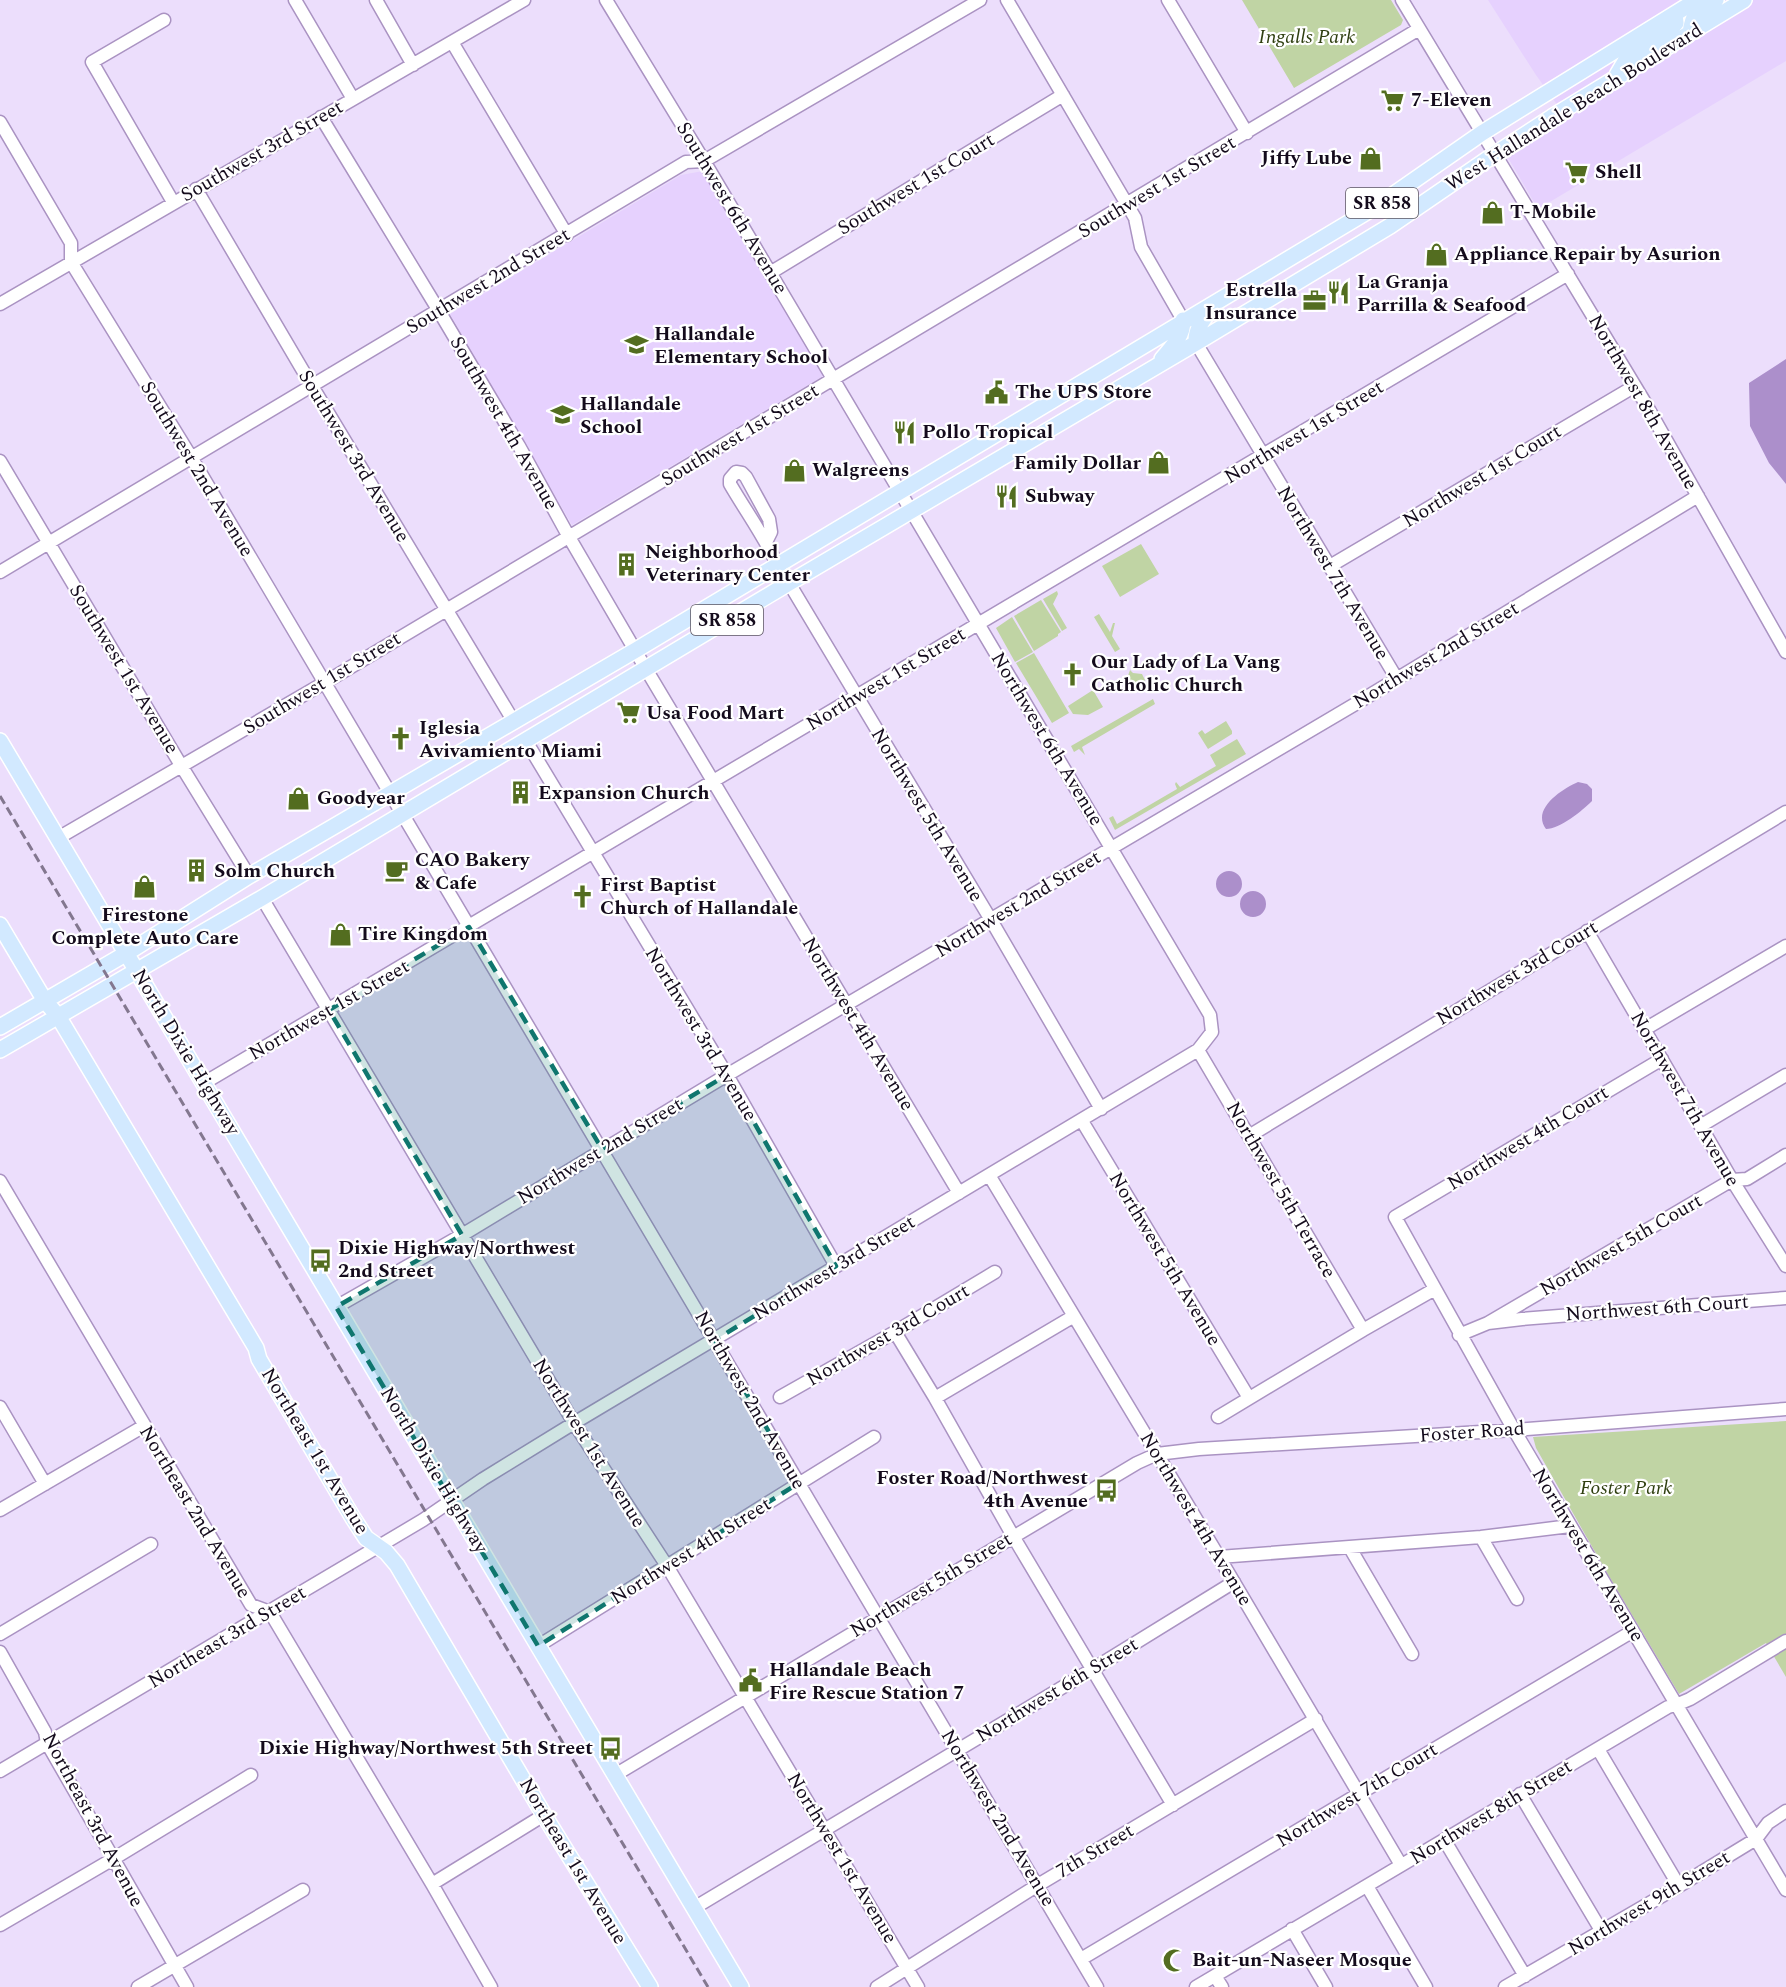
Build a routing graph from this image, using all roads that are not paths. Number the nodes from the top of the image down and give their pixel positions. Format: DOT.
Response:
graph roads {
  1 [pos="295,0"];
  2 [pos="376,0"];
  3 [pos="524,0"];
  4 [pos="606,0"];
  5 [pos="980,0"];
  6 [pos="1006,0"];
  7 [pos="1168,0"];
  8 [pos="1403,0"];
  9 [pos="1697,0"];
  10 [pos="1716,0"];
  11 [pos="1744,0"];
  12 [pos="1675,14"];
  13 [pos="164,20"];
  14 [pos="1419,29"];
  15 [pos="1690,33"];
  16 [pos="452,42"];
  17 [pos="413,64"];
  18 [pos="1616,78"];
  19 [pos="1063,95"];
  20 [pos="353,99"];
  21 [pos="321,117"];
  22 [pos="0,122"];
  23 [pos="1247,133"];
  24 [pos="1482,133"];
  25 [pos="1495,154"];
  26 [pos="704,161"];
  27 [pos="196,189"];
  28 [pos="173,202"];
  29 [pos="1127,204"];
  30 [pos="567,235"];
  31 [pos="71,262"];
  32 [pos="770,273"];
  33 [pos="1568,274"];
  34 [pos="1217,300"];
  35 [pos="0,304"];
  36 [pos="439,311"];
  37 [pos="1183,320"];
  38 [pos="1196,343"];
  39 [pos="1156,366"];
  40 [pos="834,379"];
  41 [pos="312,386"];
  42 [pos="1635,386"];
  43 [pos="1263,456"];
  44 [pos="191,457"];
  45 [pos="0,461"];
  46 [pos="900,492"];
  47 [pos="1698,496"];
  48 [pos="911,510"];
  49 [pos="568,537"];
  50 [pos="766,542"];
  51 [pos="49,543"];
  52 [pos="777,564"];
  53 [pos="1330,566"];
  54 [pos="0,572"];
  55 [pos="789,583"];
  56 [pos="447,609"];
  57 [pos="979,624"];
  58 [pos="636,650"];
  59 [pos="1786,652"];
  60 [pos="646,669"];
  61 [pos="1396,679"];
  62 [pos="324,683"];
  63 [pos="857,696"];
  64 [pos="514,722"];
  65 [pos="0,741"];
  66 [pos="526,741"];
  67 [pos="182,767"];
  68 [pos="714,781"];
  69 [pos="390,793"];
  70 [pos="1786,812"];
  71 [pos="402,813"];
  72 [pos="58,838"];
  73 [pos="1112,848"];
  74 [pos="592,853"];
  75 [pos="249,876"];
  76 [pos="262,898"];
  77 [pos="991,920"];
  78 [pos="0,925"];
  79 [pos="469,927"];
  80 [pos="1587,931"];
  81 [pos="1786,946"];
  82 [pos="127,953"];
  83 [pos="137,970"];
  84 [pos="45,1001"];
  85 [pos="847,1005"];
  86 [pos="328,1010"];
  87 [pos="58,1016"];
  88 [pos="0,1027"];
  89 [pos="1645,1029"];
  90 [pos="1212,1032"];
  91 [pos="0,1050"];
  92 [pos="1198,1050"];
  93 [pos="1662,1059"];
  94 [pos="727,1075"];
  95 [pos="1786,1075"];
  96 [pos="204,1083"];
  97 [pos="1101,1109"];
  98 [pos="1082,1121"];
  99 [pos="1701,1125"];
  100 [pos="1249,1136"];
  101 [pos="602,1149"];
  102 [pos="1786,1155"];
  103 [pos="989,1175"];
  104 [pos="1732,1180"];
  105 [pos="0,1181"];
  106 [pos="959,1193"];
  107 [pos="1395,1217"];
  108 [pos="462,1235"];
  109 [pos="836,1266"];
  110 [pos="1786,1266"];
  111 [pos="995,1272"];
  112 [pos="1435,1289"];
  113 [pos="1786,1298"];
  114 [pos="336,1307"];
  115 [pos="1074,1316"];
  116 [pos="1488,1323"];
  117 [pos="1363,1330"];
  118 [pos="895,1332"];
  119 [pos="1459,1335"];
  120 [pos="715,1340"];
  121 [pos="780,1397"];
  122 [pos="935,1398"];
  123 [pos="1249,1398"];
  124 [pos="0,1407"];
  125 [pos="1786,1409"];
  126 [pos="1218,1417"];
  127 [pos="574,1423"];
  128 [pos="144,1426"];
  129 [pos="1514,1430"];
  130 [pos="874,1437"];
  131 [pos="1157,1454"];
  132 [pos="799,1483"];
  133 [pos="45,1484"];
  134 [pos="451,1500"];
  135 [pos="0,1510"];
  136 [pos="1570,1526"];
  137 [pos="1013,1536"];
  138 [pos="1481,1537"];
  139 [pos="151,1544"];
  140 [pos="378,1546"];
  141 [pos="1350,1548"];
  142 [pos="1219,1557"];
  143 [pos="667,1566"];
  144 [pos="1234,1582"];
  145 [pos="1518,1599"];
  146 [pos="270,1612"];
  147 [pos="878,1616"];
  148 [pos="1633,1631"];
  149 [pos="0,1634"];
  150 [pos="1786,1641"];
  151 [pos="538,1646"];
  152 [pos="0,1652"];
  153 [pos="1412,1654"];
  154 [pos="1093,1669"];
  155 [pos="745,1697"];
  156 [pos="1676,1705"];
  157 [pos="1316,1719"];
  158 [pos="46,1743"];
  159 [pos="1598,1749"];
  160 [pos="957,1750"];
  161 [pos="0,1771"];
  162 [pos="251,1775"];
  163 [pos="615,1775"];
  164 [pos="1359,1793"];
  165 [pos="1520,1794"];
  166 [pos="1173,1805"];
  167 [pos="1786,1811"];
  168 [pos="544,1815"];
  169 [pos="824,1829"];
  170 [pos="1756,1839"];
  171 [pos="1445,1841"];
  172 [pos="113,1860"];
  173 [pos="1401,1865"];
  174 [pos="432,1884"];
  175 [pos="1038,1885"];
  176 [pos="1367,1886"];
  177 [pos="1679,1886"];
  178 [pos="303,1890"];
  179 [pos="1786,1890"];
  180 [pos="694,1908"];
  181 [pos="0,1925"];
  182 [pos="1292,1929"];
  183 [pos="1602,1932"];
  184 [pos="1081,1959"];
  185 [pos="174,1967"];
  186 [pos="907,1968"];
  187 [pos="1525,1976"];
  188 [pos="1219,1982"];
  189 [pos="138,1987"];
  190 [pos="187,1987"];
  191 [pos="491,1987"];
  192 [pos="650,1987"];
  193 [pos="741,1987"];
  194 [pos="877,1987"];
  195 [pos="918,1987"];
  196 [pos="1097,1987"];
  197 [pos="1197,1987"];
  198 [pos="1326,1987"];
  199 [pos="1426,1987"];
  200 [pos="1505,1987"];
  1 -- 20 [label="street"];
  2 -- 17 [label="street"];
  3 -- 16 [label="street, Southwest 3rd Street"];
  4 -- 26 [label="street, Southwest 6th Avenue"];
  5 -- 26 [label="street, Southwest 2nd Street"];
  6 -- 19 [label="street"];
  7 -- 23 [label="street"];
  8 -- 14 [label="street, Northwest 8th Avenue"];
  9 -- 12 [label="main road, West Hallandale Beach Boulevard / SR 858"];
  10 -- 15 [label="main road"];
  11 -- 15 [label="main road, West Hallandale Beach Boulevard / SR 858"];
  12 -- 18 [label="main road"];
  12 -- 24 [label="main road, West Hallandale Beach Boulevard / SR 858"];
  13 -- 28 [label="street"];
  14 -- 23 [label="street, Southwest 1st Street"];
  14 -- 24 [label="street, Northwest 8th Avenue"];
  15 -- 18 [label="main road, West Hallandale Beach Boulevard / SR 858"];
  16 -- 17 [label="street, Southwest 3rd Street"];
  16 -- 30 [label="street"];
  17 -- 20 [label="street, Southwest 3rd Street"];
  18 -- 25 [label="main road, West Hallandale Beach Boulevard / SR 858"];
  19 -- 29 [label="street"];
  19 -- 32 [label="street, Southwest 1st Court"];
  20 -- 21 [label="street, Southwest 3rd Street"];
  21 -- 27 [label="street, Southwest 3rd Street"];
  21 -- 36 [label="street, Southwest 4th Avenue"];
  22 -- 31 [label="street, Southwest 2nd Avenue"];
  23 -- 29 [label="street, Southwest 1st Street"];
  24 -- 25 [label="street, Northwest 8th Avenue"];
  24 -- 34 [label="main road, West Hallandale Beach Boulevard / SR 858"];
  25 -- 33 [label="street, Northwest 8th Avenue"];
  25 -- 38 [label="main road, West Hallandale Beach Boulevard / SR 858"];
  26 -- 30 [label="street, Southwest 2nd Street"];
  26 -- 32 [label="street, Southwest 6th Avenue"];
  27 -- 28 [label="street, Southwest 3rd Street"];
  27 -- 41 [label="street, Southwest 3rd Avenue"];
  28 -- 31 [label="street, Southwest 3rd Street"];
  29 -- 37 [label="street"];
  29 -- 40 [label="street, Southwest 1st Street"];
  30 -- 36 [label="street, Southwest 2nd Street"];
  31 -- 35 [label="street, Southwest 3rd Street"];
  31 -- 44 [label="street, Southwest 2nd Avenue"];
  32 -- 40 [label="street, Southwest 6th Avenue"];
  33 -- 42 [label="street, Northwest 8th Avenue"];
  33 -- 43 [label="street, Northwest 1st Street"];
  34 -- 37 [label="main road, West Hallandale Beach Boulevard / SR 858"];
  34 -- 38 [label="main road"];
  36 -- 41 [label="street, Southwest 2nd Street"];
  36 -- 49 [label="street, Southwest 4th Avenue"];
  37 -- 39 [label="main road"];
  37 -- 46 [label="main road, West Hallandale Beach Boulevard / SR 858"];
  38 -- 39 [label="main road, West Hallandale Beach Boulevard / SR 858"];
  38 -- 43 [label="street, Northwest 7th Avenue"];
  39 -- 48 [label="main road, West Hallandale Beach Boulevard / SR 858"];
  40 -- 46 [label="street, Southwest 6th Avenue"];
  40 -- 49 [label="street, Southwest 1st Street"];
  41 -- 44 [label="street, Southwest 2nd Street"];
  41 -- 56 [label="street, Southwest 3rd Avenue"];
  42 -- 47 [label="street, Northwest 8th Avenue"];
  42 -- 53 [label="street, Northwest 1st Court"];
  43 -- 53 [label="street, Northwest 7th Avenue"];
  43 -- 57 [label="street, Northwest 1st Street"];
  44 -- 51 [label="street, Southwest 2nd Street"];
  44 -- 62 [label="street, Southwest 2nd Avenue"];
  45 -- 51 [label="street, Southwest 1st Avenue"];
  46 -- 48 [label="street, Southwest 6th Avenue"];
  46 -- 52 [label="main road, West Hallandale Beach Boulevard / SR 858"];
  47 -- 59 [label="street, Northwest 8th Avenue"];
  47 -- 61 [label="street, Northwest 2nd Street"];
  48 -- 55 [label="main road, West Hallandale Beach Boulevard / SR 858"];
  48 -- 57 [label="street, Northwest 6th Avenue"];
  49 -- 56 [label="street, Southwest 1st Street"];
  49 -- 58 [label="street, Southwest 4th Avenue"];
  50 -- 50 [label="street"];
  50 -- 52 [label="street"];
  51 -- 54 [label="street, Southwest 2nd Street"];
  51 -- 67 [label="street, Southwest 1st Avenue"];
  52 -- 58 [label="main road, West Hallandale Beach Boulevard / SR 858"];
  53 -- 61 [label="street, Northwest 7th Avenue"];
  55 -- 60 [label="main road, West Hallandale Beach Boulevard / SR 858"];
  55 -- 63 [label="street, Northwest 5th Avenue"];
  56 -- 62 [label="street, Southwest 1st Street"];
  56 -- 64 [label="street, Southwest 3rd Avenue"];
  57 -- 63 [label="street, Northwest 1st Street"];
  57 -- 73 [label="street, Northwest 6th Avenue"];
  58 -- 60 [label="street, Southwest 4th Avenue"];
  58 -- 64 [label="main road, West Hallandale Beach Boulevard / SR 858"];
  60 -- 66 [label="main road, West Hallandale Beach Boulevard / SR 858"];
  60 -- 68 [label="street, Northwest 4th Avenue"];
  61 -- 73 [label="street, Northwest 2nd Street"];
  62 -- 67 [label="street, Southwest 1st Street"];
  62 -- 69 [label="street, Southwest 2nd Avenue"];
  63 -- 68 [label="street, Northwest 1st Street"];
  63 -- 77 [label="street, Northwest 5th Avenue"];
  64 -- 69 [label="main road, West Hallandale Beach Boulevard / SR 858"];
  65 -- 72 [label="main road, North Dixie Highway"];
  66 -- 71 [label="main road, West Hallandale Beach Boulevard / SR 858"];
  66 -- 74 [label="street, Northwest 3rd Avenue"];
  67 -- 72 [label="street, Southwest 1st Street"];
  67 -- 75 [label="street, Southwest 1st Avenue"];
  68 -- 74 [label="street, Northwest 1st Street"];
  68 -- 85 [label="street, Northwest 4th Avenue"];
  69 -- 71 [label="street, Southwest 2nd Avenue"];
  69 -- 75 [label="main road, West Hallandale Beach Boulevard / SR 858"];
  70 -- 80 [label="street, Northwest 3rd Court"];
  71 -- 76 [label="main road, West Hallandale Beach Boulevard / SR 858"];
  71 -- 79 [label="street, Northwest 2nd Avenue"];
  72 -- 82 [label="main road, North Dixie Highway"];
  73 -- 77 [label="street, Northwest 2nd Street"];
  73 -- 90 [label="street, Northwest 6th Avenue"];
  74 -- 79 [label="street, Northwest 1st Street"];
  74 -- 94 [label="street, Northwest 3rd Avenue"];
  75 -- 82 [label="main road, West Hallandale Beach Boulevard / SR 858"];
  76 -- 83 [label="main road, West Hallandale Beach Boulevard / SR 858"];
  76 -- 86 [label="street, Northwest 1st Avenue"];
  77 -- 85 [label="street, Northwest 2nd Street"];
  77 -- 97 [label="street, Northwest 5th Avenue"];
  78 -- 84 [label="main road, Northeast 1st Avenue"];
  79 -- 86 [label="street, Northwest 1st Street"];
  79 -- 101 [label="street, Northwest 2nd Avenue"];
  80 -- 89 [label="street, Northwest 7th Avenue"];
  80 -- 100 [label="street, Northwest 3rd Court"];
  81 -- 89 [label="street"];
  82 -- 83 [label="main road, North Dixie Highway"];
  82 -- 84 [label="main road, SR 858"];
  83 -- 87 [label="main road, SR 858"];
  83 -- 96 [label="main road, North Dixie Highway"];
  84 -- 87 [label="main road, Northeast 1st Avenue"];
  84 -- 88 [label="main road, SR 858"];
  85 -- 94 [label="street, Northwest 2nd Street"];
  85 -- 106 [label="street, Northwest 4th Avenue"];
  86 -- 96 [label="street, Northwest 1st Street"];
  86 -- 108 [label="street, Northwest 1st Avenue"];
  87 -- 91 [label="main road, SR 858"];
  87 -- 140 [label="main road, Northeast 1st Avenue"];
  89 -- 93 [label="street, Northwest 7th Avenue"];
  90 -- 92 [label="street, Northwest 3rd Street"];
  92 -- 97 [label="street, Northwest 3rd Street"];
  92 -- 100 [label="street, Northwest 5th Terrace"];
  93 -- 99 [label="street, Northwest 7th Avenue"];
  93 -- 107 [label="street, Northwest 4th Court"];
  94 -- 101 [label="street, Northwest 2nd Street"];
  94 -- 109 [label="street, Northwest 3rd Avenue"];
  95 -- 99 [label="street"];
  96 -- 114 [label="main road, North Dixie Highway"];
  97 -- 98 [label="street, Northwest 3rd Street"];
  98 -- 103 [label="street, Northwest 3rd Street"];
  98 -- 123 [label="street, Northwest 5th Avenue"];
  99 -- 104 [label="street, Northwest 7th Avenue"];
  100 -- 117 [label="street, Northwest 5th Terrace"];
  101 -- 108 [label="street, Northwest 2nd Street"];
  101 -- 120 [label="street, Northwest 2nd Avenue"];
  102 -- 104 [label="street, Northwest 5th Court"];
  103 -- 106 [label="street, Northwest 3rd Street"];
  103 -- 115 [label="street, Northwest 4th Avenue"];
  104 -- 110 [label="street, Northwest 7th Avenue"];
  104 -- 116 [label="street, Northwest 5th Court"];
  105 -- 128 [label="street, Northeast 2nd Avenue"];
  106 -- 109 [label="street, Northwest 3rd Street"];
  107 -- 112 [label="street, Northwest 6th Avenue"];
  108 -- 114 [label="street, Northwest 2nd Street"];
  108 -- 127 [label="street, Northwest 1st Avenue"];
  109 -- 120 [label="street, Northwest 3rd Street"];
  111 -- 118 [label="street, Northwest 3rd Court"];
  112 -- 117 [label="street"];
  112 -- 119 [label="street, Northwest 6th Avenue"];
  113 -- 116 [label="street, Northwest 6th Court"];
  114 -- 134 [label="main road, North Dixie Highway"];
  115 -- 122 [label="street"];
  115 -- 131 [label="street, Northwest 4th Avenue"];
  116 -- 119 [label="street, Northwest 6th Court"];
  117 -- 123 [label="street"];
  118 -- 121 [label="street, Northwest 3rd Court"];
  118 -- 122 [label="street"];
  119 -- 129 [label="street, Northwest 6th Avenue"];
  120 -- 127 [label="street, Northwest 3rd Street"];
  120 -- 132 [label="street, Northwest 2nd Avenue"];
  122 -- 137 [label="street"];
  123 -- 126 [label="street"];
  124 -- 133 [label="street"];
  125 -- 129 [label="street, Foster Road"];
  127 -- 134 [label="street, Northwest 3rd Street"];
  127 -- 143 [label="street, Northwest 1st Avenue"];
  128 -- 133 [label="street"];
  128 -- 146 [label="street, Northeast 2nd Avenue"];
  129 -- 131 [label="street, Foster Road"];
  129 -- 136 [label="street, Northwest 6th Avenue"];
  130 -- 132 [label="street, Northwest 4th Street"];
  131 -- 137 [label="street, Northwest 5th Street"];
  131 -- 142 [label="street, Northwest 4th Avenue"];
  132 -- 143 [label="street, Northwest 4th Street"];
  132 -- 147 [label="street, Northwest 2nd Avenue"];
  133 -- 135 [label="street"];
  134 -- 140 [label="street, Northeast 3rd Street"];
  134 -- 151 [label="main road, North Dixie Highway"];
  136 -- 138 [label="street"];
  136 -- 148 [label="street, Northwest 6th Avenue"];
  137 -- 147 [label="street, Northwest 5th Street"];
  137 -- 154 [label="street"];
  138 -- 141 [label="street"];
  138 -- 145 [label="street"];
  139 -- 149 [label="street"];
  140 -- 146 [label="street, Northeast 3rd Street"];
  140 -- 168 [label="main road, Northeast 1st Avenue"];
  141 -- 142 [label="street"];
  141 -- 153 [label="street"];
  142 -- 144 [label="street, Northwest 4th Avenue"];
  143 -- 151 [label="street, Northwest 4th Street"];
  143 -- 155 [label="street, Northwest 1st Avenue"];
  144 -- 154 [label="street, Northwest 6th Street"];
  144 -- 157 [label="street, Northwest 4th Avenue"];
  146 -- 158 [label="street, Northeast 3rd Street"];
  146 -- 174 [label="street, Northeast 2nd Avenue"];
  147 -- 155 [label="street, Northwest 5th Street"];
  147 -- 160 [label="street, Northwest 2nd Avenue"];
  148 -- 156 [label="street, Northwest 6th Avenue"];
  148 -- 164 [label="street, Northwest 7th Court"];
  150 -- 156 [label="street, Northwest 8th Street"];
  151 -- 163 [label="main road, North Dixie Highway"];
  152 -- 158 [label="street, Northeast 3rd Avenue"];
  154 -- 160 [label="street, Northwest 6th Street"];
  154 -- 166 [label="street"];
  155 -- 163 [label="street, Northwest 5th Street"];
  155 -- 169 [label="street, Northwest 1st Avenue"];
  156 -- 159 [label="street, Northwest 8th Street"];
  156 -- 170 [label="street, Northwest 6th Avenue"];
  157 -- 164 [label="street, Northwest 4th Avenue"];
  157 -- 166 [label="street, 7th Street"];
  158 -- 161 [label="street, Northeast 3rd Street"];
  158 -- 172 [label="street, Northeast 3rd Avenue"];
  159 -- 165 [label="street, Northwest 8th Street"];
  159 -- 177 [label="street"];
  160 -- 169 [label="street, Northwest 6th Street"];
  160 -- 175 [label="street, Northwest 2nd Avenue"];
  162 -- 172 [label="street"];
  163 -- 180 [label="main road, North Dixie Highway"];
  164 -- 173 [label="street, Northwest 4th Avenue"];
  164 -- 184 [label="street, Northwest 7th Court"];
  165 -- 171 [label="street, Northwest 8th Street"];
  165 -- 183 [label="street"];
  166 -- 175 [label="street, 7th Street"];
  167 -- 170 [label="street, Northwest 9th Street"];
  168 -- 174 [label="street"];
  168 -- 192 [label="main road, Northeast 1st Avenue"];
  169 -- 180 [label="street, Northwest 6th Street"];
  169 -- 186 [label="street, Northwest 1st Avenue"];
  170 -- 177 [label="street, Northwest 9th Street"];
  170 -- 179 [label="street, Northwest 6th Avenue"];
  171 -- 173 [label="street, Northwest 8th Street"];
  171 -- 187 [label="street"];
  172 -- 181 [label="street"];
  172 -- 185 [label="street, Northeast 3rd Avenue"];
  173 -- 176 [label="street, Northwest 8th Street"];
  174 -- 191 [label="street, Northeast 2nd Avenue"];
  175 -- 184 [label="street, Northwest 2nd Avenue"];
  175 -- 186 [label="street, 7th Street"];
  176 -- 182 [label="street, Northwest 8th Street"];
  176 -- 199 [label="street"];
  177 -- 183 [label="street, Northwest 9th Street"];
  178 -- 185 [label="street"];
  180 -- 193 [label="main road, North Dixie Highway"];
  182 -- 188 [label="street, Northwest 8th Street"];
  182 -- 198 [label="street"];
  183 -- 187 [label="street, Northwest 9th Street"];
  184 -- 196 [label="street, Northwest 2nd Avenue"];
  185 -- 189 [label="street"];
  185 -- 190 [label="street, Northeast 3rd Avenue"];
  186 -- 194 [label="street, 7th Street"];
  186 -- 195 [label="street, Northwest 1st Avenue"];
  187 -- 200 [label="street, Northwest 9th Street"];
  188 -- 197 [label="street, Northwest 8th Street"];
}
